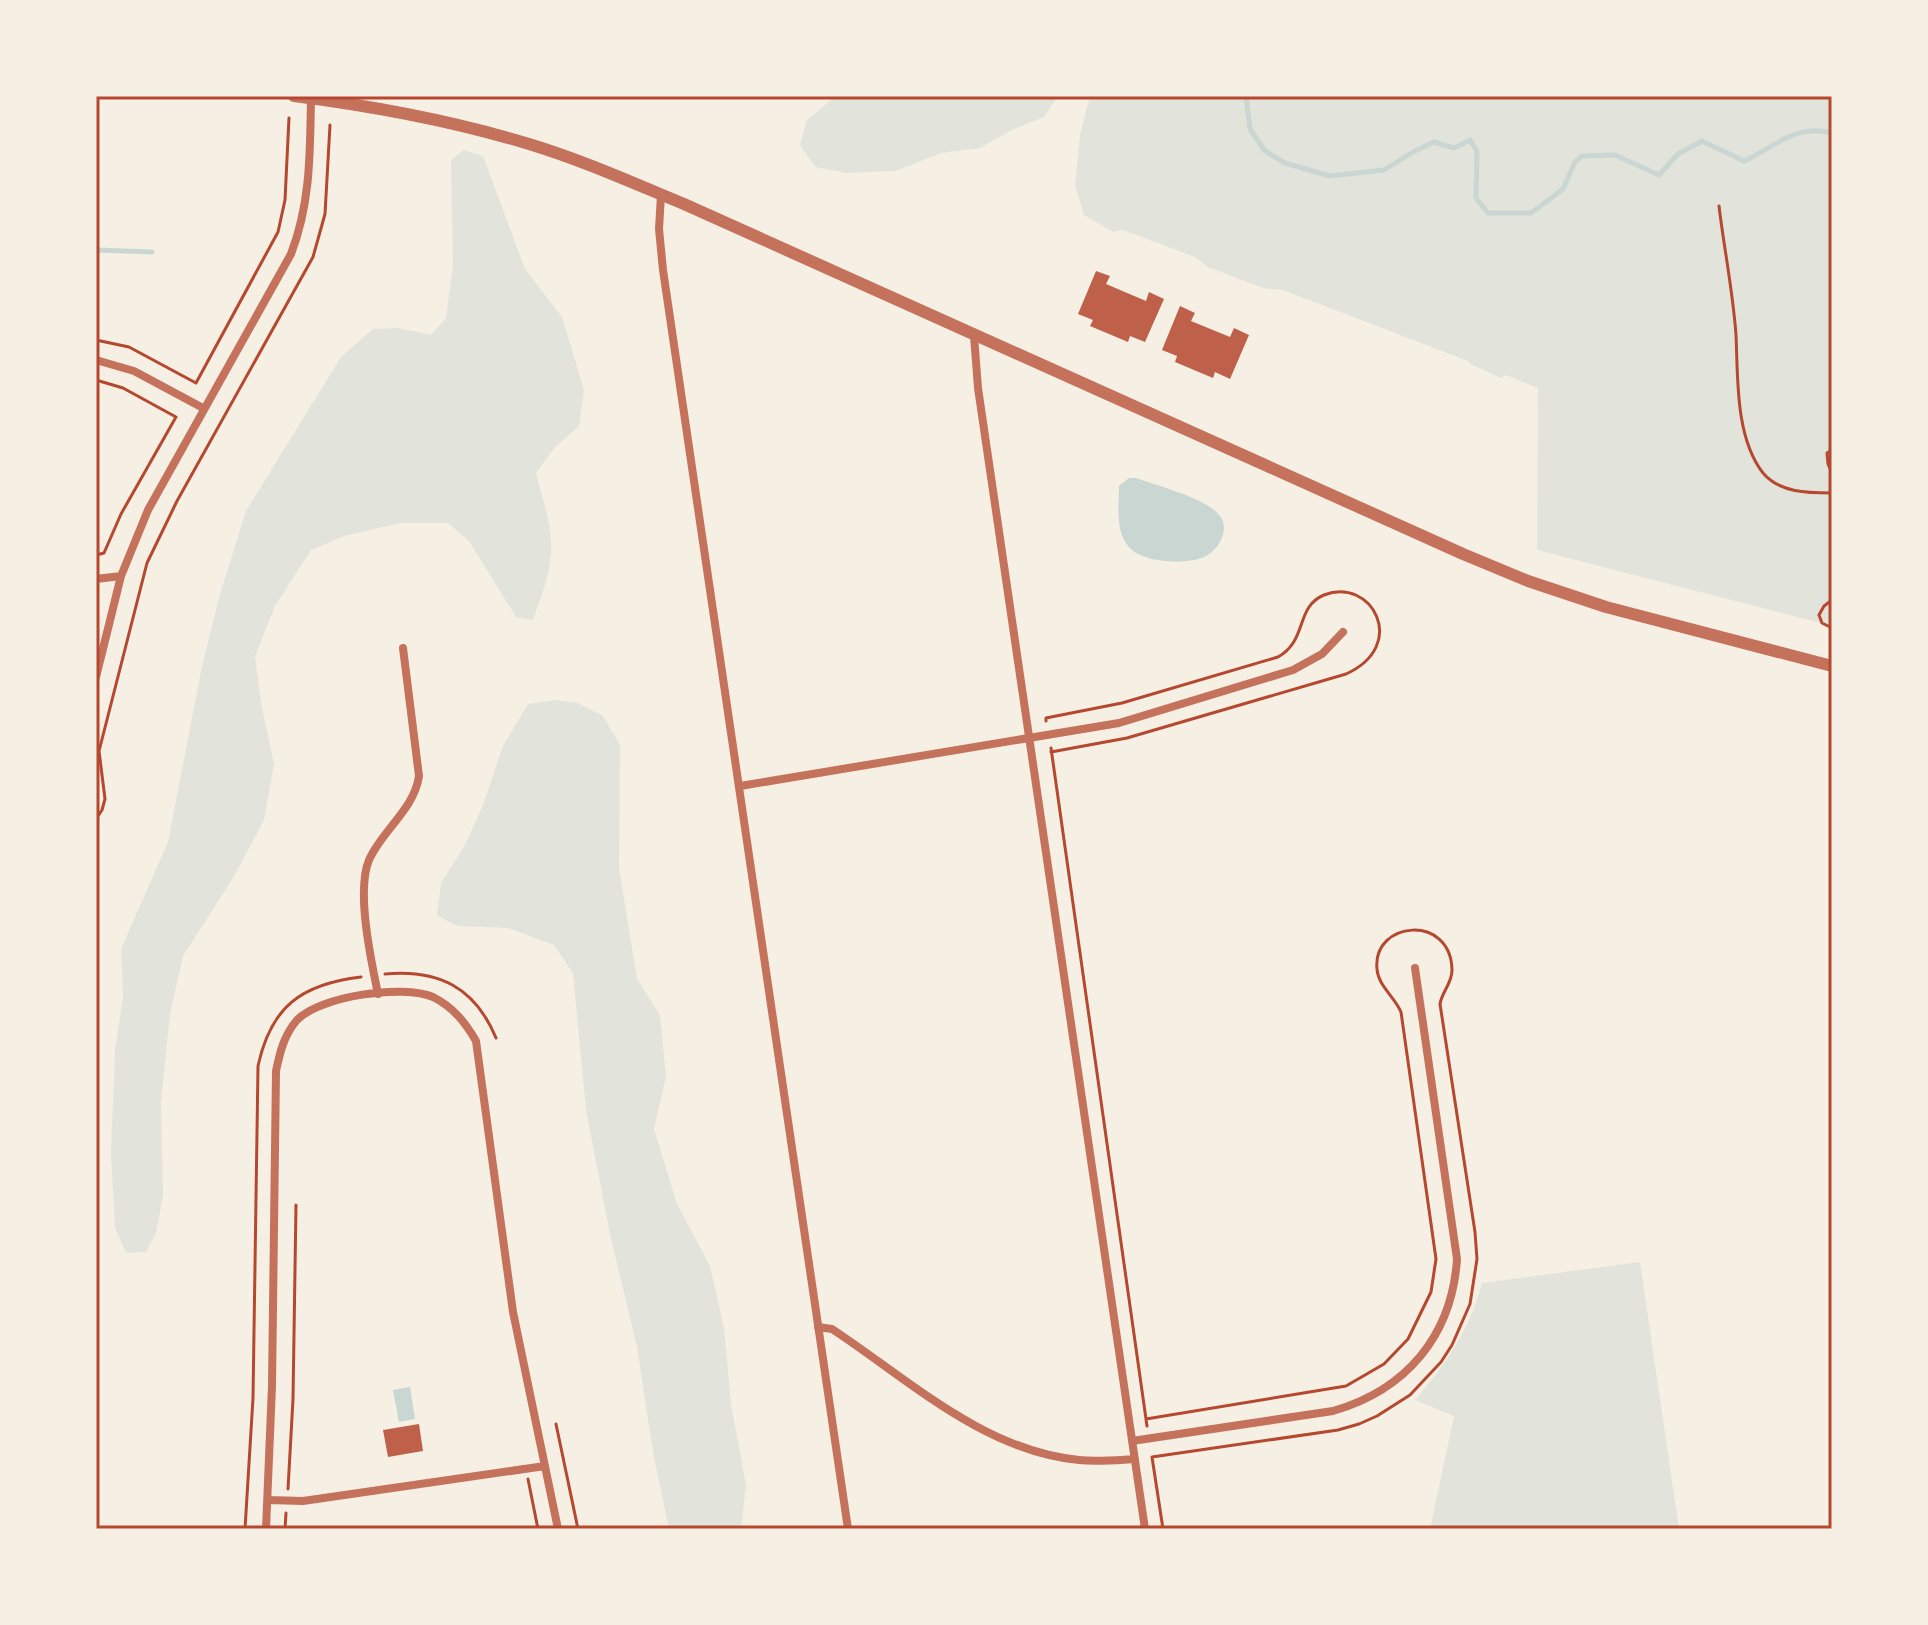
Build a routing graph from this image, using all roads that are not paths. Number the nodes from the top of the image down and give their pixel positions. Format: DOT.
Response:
graph roads {
  1 [pos="294,96"];
  2 [pos="311,97"];
  3 [pos="661,195"];
  4 [pos="974,336"];
  5 [pos="96,360"];
  6 [pos="203,408"];
  7 [pos="121,576"];
  8 [pos="96,579"];
  9 [pos="1343,632"];
  10 [pos="403,648"];
  11 [pos="1832,666"];
  12 [pos="96,677"];
  13 [pos="1030,737"];
  14 [pos="740,786"];
  15 [pos="1415,968"];
  16 [pos="378,994"];
  17 [pos="818,1327"];
  18 [pos="1132,1441"];
  19 [pos="1135,1459"];
  20 [pos="545,1466"];
  21 [pos="268,1500"];
  22 [pos="266,1529"];
  23 [pos="558,1529"];
  24 [pos="848,1529"];
  25 [pos="1145,1529"];
  1 -- 2 [label="street"];
  2 -- 3 [label="street"];
  2 -- 6 [label="street"];
  3 -- 4 [label="street"];
  3 -- 14 [label="street"];
  4 -- 11 [label="street"];
  4 -- 13 [label="street"];
  5 -- 6 [label="street"];
  6 -- 7 [label="street"];
  7 -- 8 [label="street"];
  7 -- 12 [label="street"];
  9 -- 13 [label="street"];
  10 -- 16 [label="street"];
  13 -- 14 [label="street"];
  13 -- 18 [label="street"];
  14 -- 17 [label="street"];
  15 -- 18 [label="street"];
  16 -- 20 [label="street"];
  16 -- 21 [label="street"];
  17 -- 19 [label="street"];
  17 -- 24 [label="street"];
  18 -- 19 [label="street"];
  19 -- 25 [label="street"];
  20 -- 21 [label="street"];
  20 -- 23 [label="street"];
  21 -- 22 [label="street"];
}
